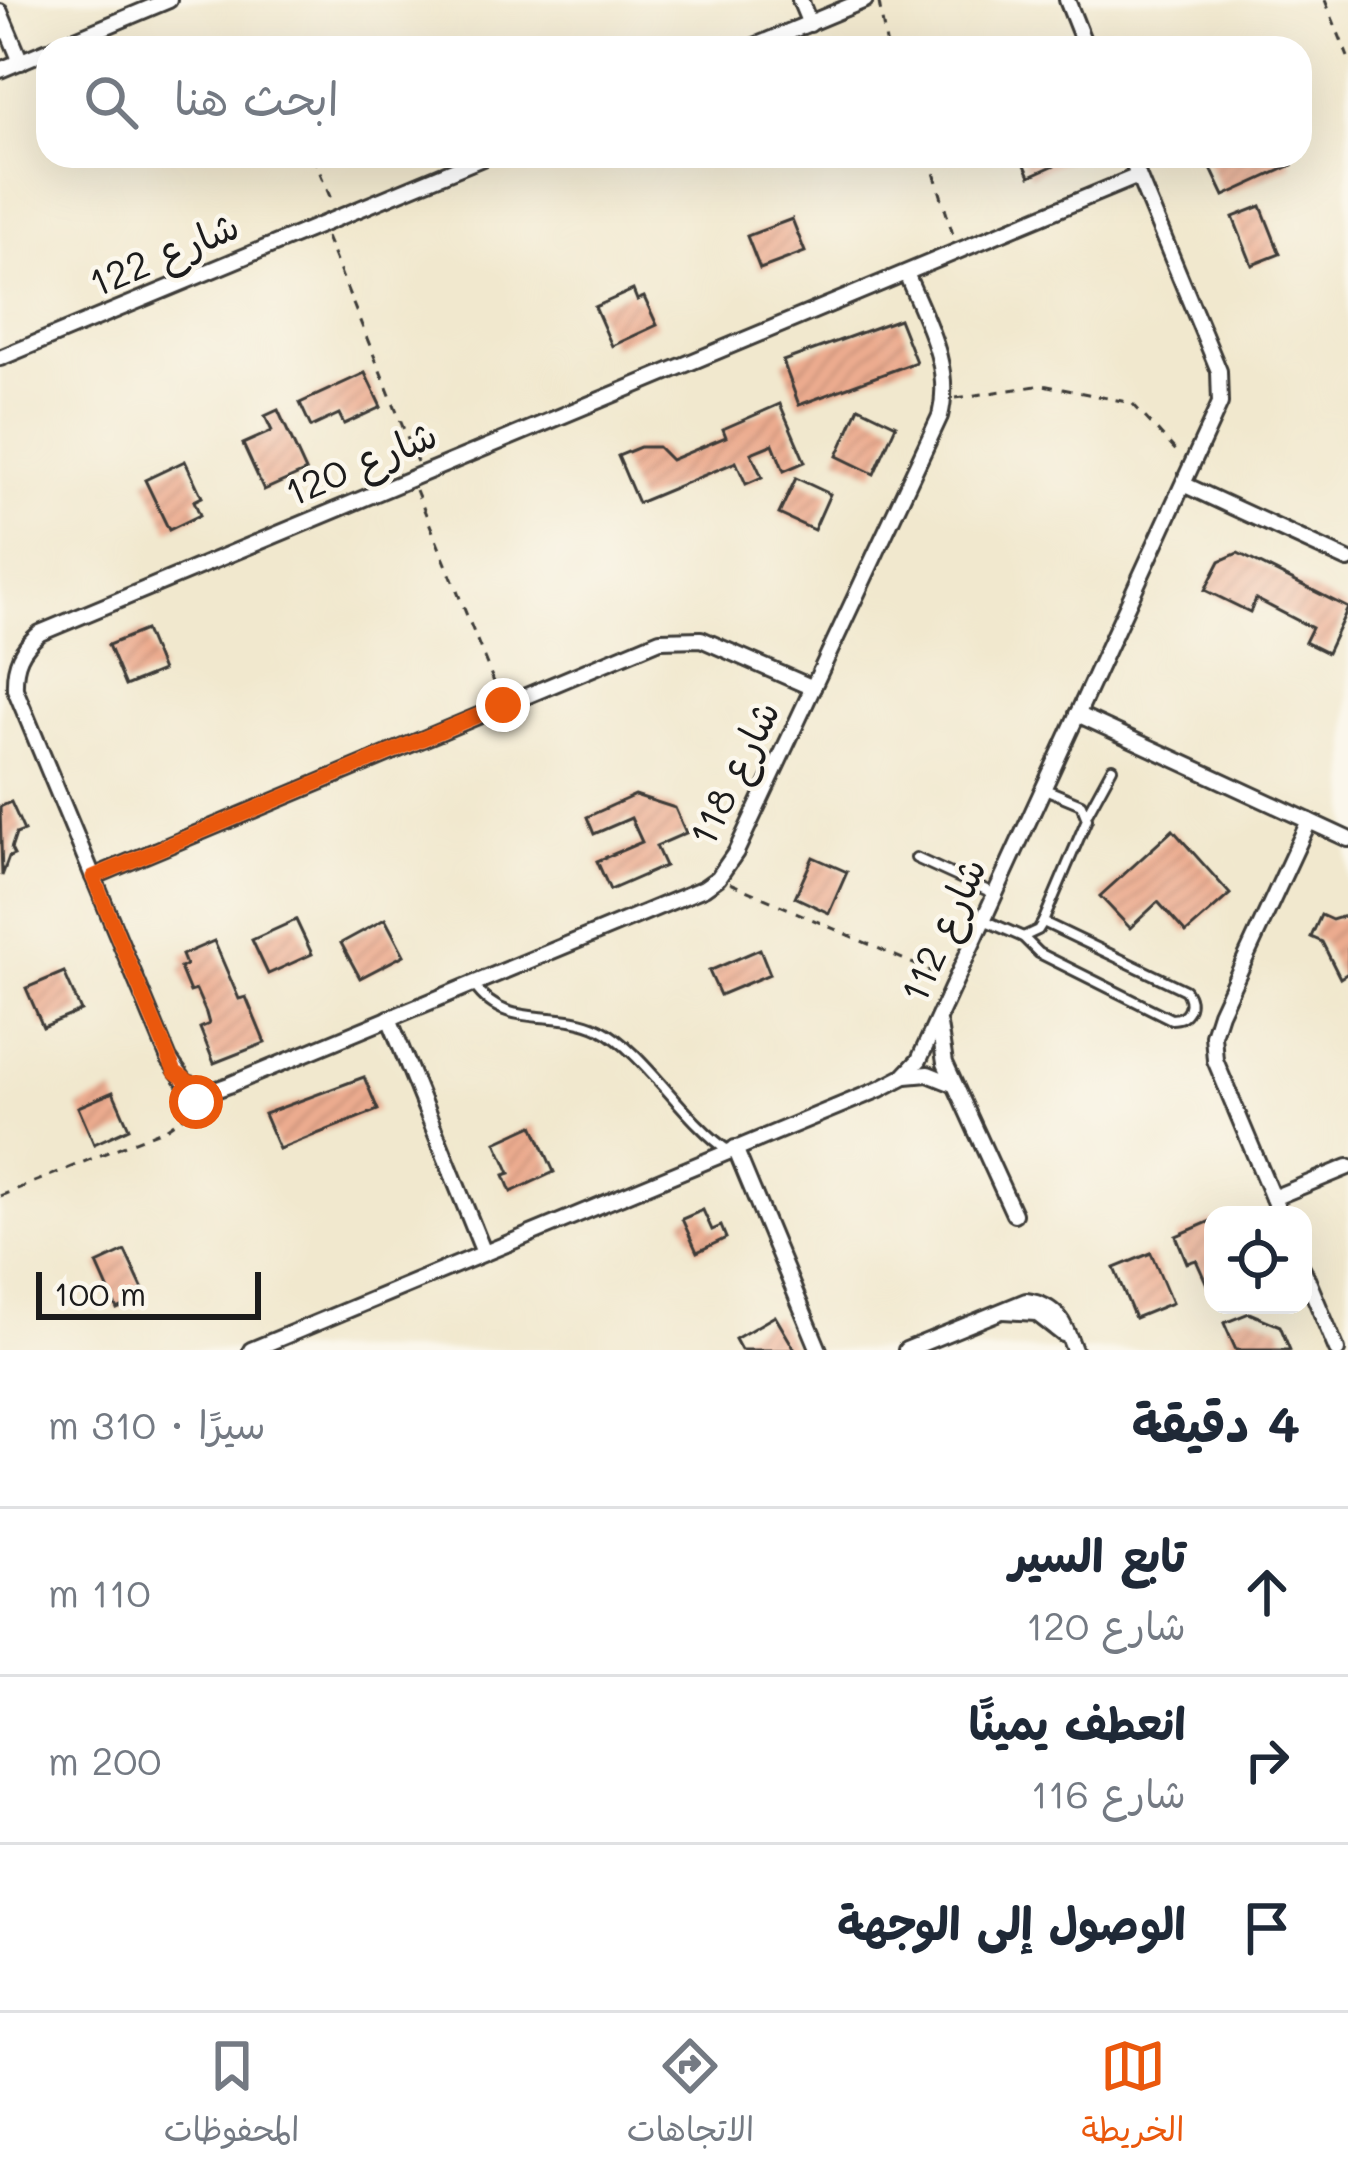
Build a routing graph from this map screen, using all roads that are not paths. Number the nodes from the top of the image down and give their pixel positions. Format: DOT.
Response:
graph roads {
  1 [pos="169,0"];
  2 [pos="800,0"];
  3 [pos="865,0"];
  4 [pos="1066,0"];
  5 [pos="0,12"];
  6 [pos="810,23"];
  7 [pos="82,36"];
  8 [pos="779,36"];
  9 [pos="1081,36"];
  10 [pos="36,56"];
  11 [pos="21,62"];
  12 [pos="0,70"];
  13 [pos="458,168"];
  14 [pos="1135,168"];
  15 [pos="1138,176"];
  16 [pos="906,273"];
  17 [pos="0,358"];
  18 [pos="1185,485"];
  19 [pos="1348,560"];
  20 [pos="813,688"];
  21 [pos="1077,714"];
  22 [pos="1112,768"];
  23 [pos="1043,788"];
  24 [pos="1087,813"];
  25 [pos="1309,821"];
  26 [pos="1348,838"];
  27 [pos="916,858"];
  28 [pos="93,877"];
  29 [pos="995,894"];
  30 [pos="984,920"];
  31 [pos="1042,922"];
  32 [pos="1023,937"];
  33 [pos="473,983"];
  34 [pos="389,1018"];
  35 [pos="939,1021"];
  36 [pos="903,1077"];
  37 [pos="953,1084"];
  38 [pos="200,1089"];
  39 [pos="732,1149"];
  40 [pos="1348,1167"];
  41 [pos="1273,1198"];
  42 [pos="1276,1206"];
  43 [pos="1014,1214"];
  44 [pos="484,1253"];
  45 [pos="1312,1290"];
  46 [pos="289,1343"];
  47 [pos="1072,1346"];
  48 [pos="251,1350"];
  49 [pos="819,1350"];
  50 [pos="906,1350"];
  51 [pos="1337,1350"];
  1 -- 7 [label="street"];
  2 -- 6 [label="street"];
  3 -- 6 [label="street"];
  4 -- 9 [label="street"];
  5 -- 11 [label="street"];
  6 -- 8 [label="street"];
  10 -- 11 [label="street"];
  11 -- 12 [label="street"];
  13 -- 17 [label="street, شارع 122"];
  14 -- 15 [label="street, شارع 112"];
  15 -- 16 [label="street, شارع 120"];
  15 -- 18 [label="street, شارع 112"];
  16 -- 20 [label="street, شارع 118"];
  16 -- 28 [label="street, شارع 120"];
  18 -- 19 [label="street"];
  18 -- 21 [label="street, شارع 112"];
  20 -- 28 [label="street"];
  20 -- 33 [label="street, شارع 118"];
  21 -- 23 [label="street, شارع 112"];
  21 -- 25 [label="street"];
  22 -- 24 [label="lane"];
  23 -- 24 [label="lane"];
  23 -- 29 [label="street, شارع 112"];
  24 -- 31 [label="lane"];
  25 -- 26 [label="street"];
  25 -- 41 [label="street"];
  27 -- 29 [label="lane"];
  28 -- 38 [label="street, شارع 120"];
  29 -- 30 [label="street, شارع 112"];
  30 -- 32 [label="lane"];
  30 -- 35 [label="street, شارع 112"];
  31 -- 32 [label="lane"];
  31 -- 32 [label="lane"];
  33 -- 34 [label="street, شارع 118"];
  33 -- 39 [label="lane"];
  34 -- 38 [label="street, شارع 118"];
  34 -- 44 [label="street"];
  35 -- 36 [label="street, شارع 112"];
  35 -- 37 [label="street"];
  36 -- 37 [label="street"];
  36 -- 39 [label="street"];
  37 -- 43 [label="street"];
  39 -- 44 [label="street"];
  39 -- 49 [label="street"];
  40 -- 41 [label="street"];
  41 -- 42 [label="street"];
  44 -- 46 [label="street"];
  45 -- 51 [label="street"];
  46 -- 48 [label="street"];
  47 -- 50 [label="street"];
}
